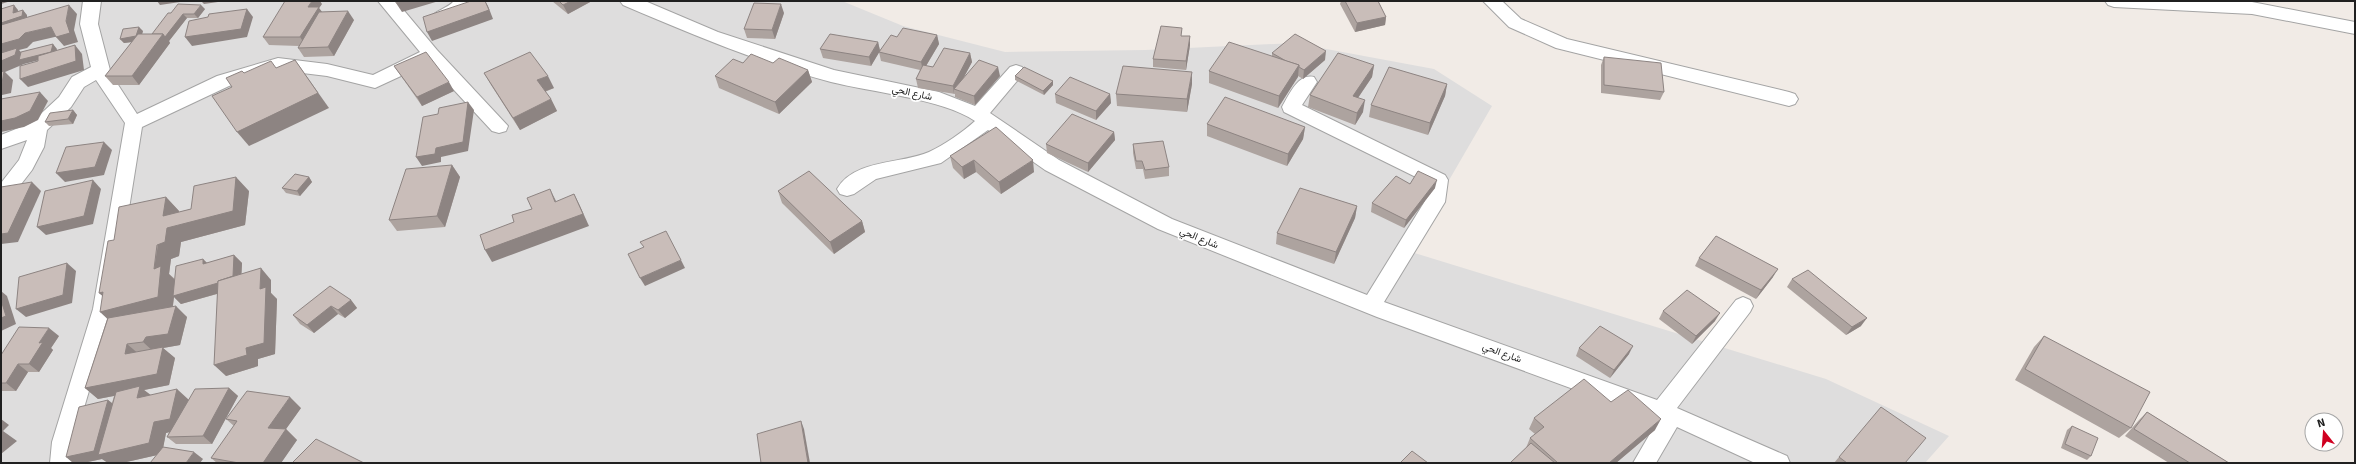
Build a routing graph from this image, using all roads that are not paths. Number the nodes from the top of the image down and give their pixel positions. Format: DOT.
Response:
graph roads {
  1 [pos="388,1"];
  2 [pos="463,1"];
  3 [pos="629,1"];
  4 [pos="1492,1"];
  5 [pos="2114,1"];
  6 [pos="86,7"];
  7 [pos="2355,28"];
  8 [pos="412,31"];
  9 [pos="431,54"];
  10 [pos="100,70"];
  11 [pos="1016,71"];
  12 [pos="1308,82"];
  13 [pos="1789,99"];
  14 [pos="982,117"];
  15 [pos="134,123"];
  16 [pos="499,126"];
  17 [pos="38,128"];
  18 [pos="1,142"];
  19 [pos="847,189"];
  20 [pos="1,196"];
  21 [pos="1371,306"];
  22 [pos="1743,306"];
  23 [pos="1667,414"];
  24 [pos="61,463"];
  25 [pos="1644,463"];
  26 [pos="1779,463"];
  1 -- 8 [label="street"];
  2 -- 8 [label="street"];
  3 -- 14 [label="street, شارع الحي"];
  4 -- 13 [label="street"];
  5 -- 7 [label="street"];
  6 -- 10 [label="street"];
  8 -- 9 [label="street"];
  9 -- 15 [label="street"];
  9 -- 16 [label="street"];
  10 -- 15 [label="street"];
  10 -- 17 [label="street"];
  11 -- 14 [label="street"];
  12 -- 21 [label="street"];
  14 -- 19 [label="street"];
  14 -- 21 [label="street, شارع الحي"];
  15 -- 24 [label="street"];
  17 -- 18 [label="street"];
  17 -- 20 [label="street"];
  21 -- 23 [label="street, شارع الحي"];
  22 -- 23 [label="street"];
  23 -- 25 [label="street"];
  23 -- 26 [label="street, شارع الحي"];
}
